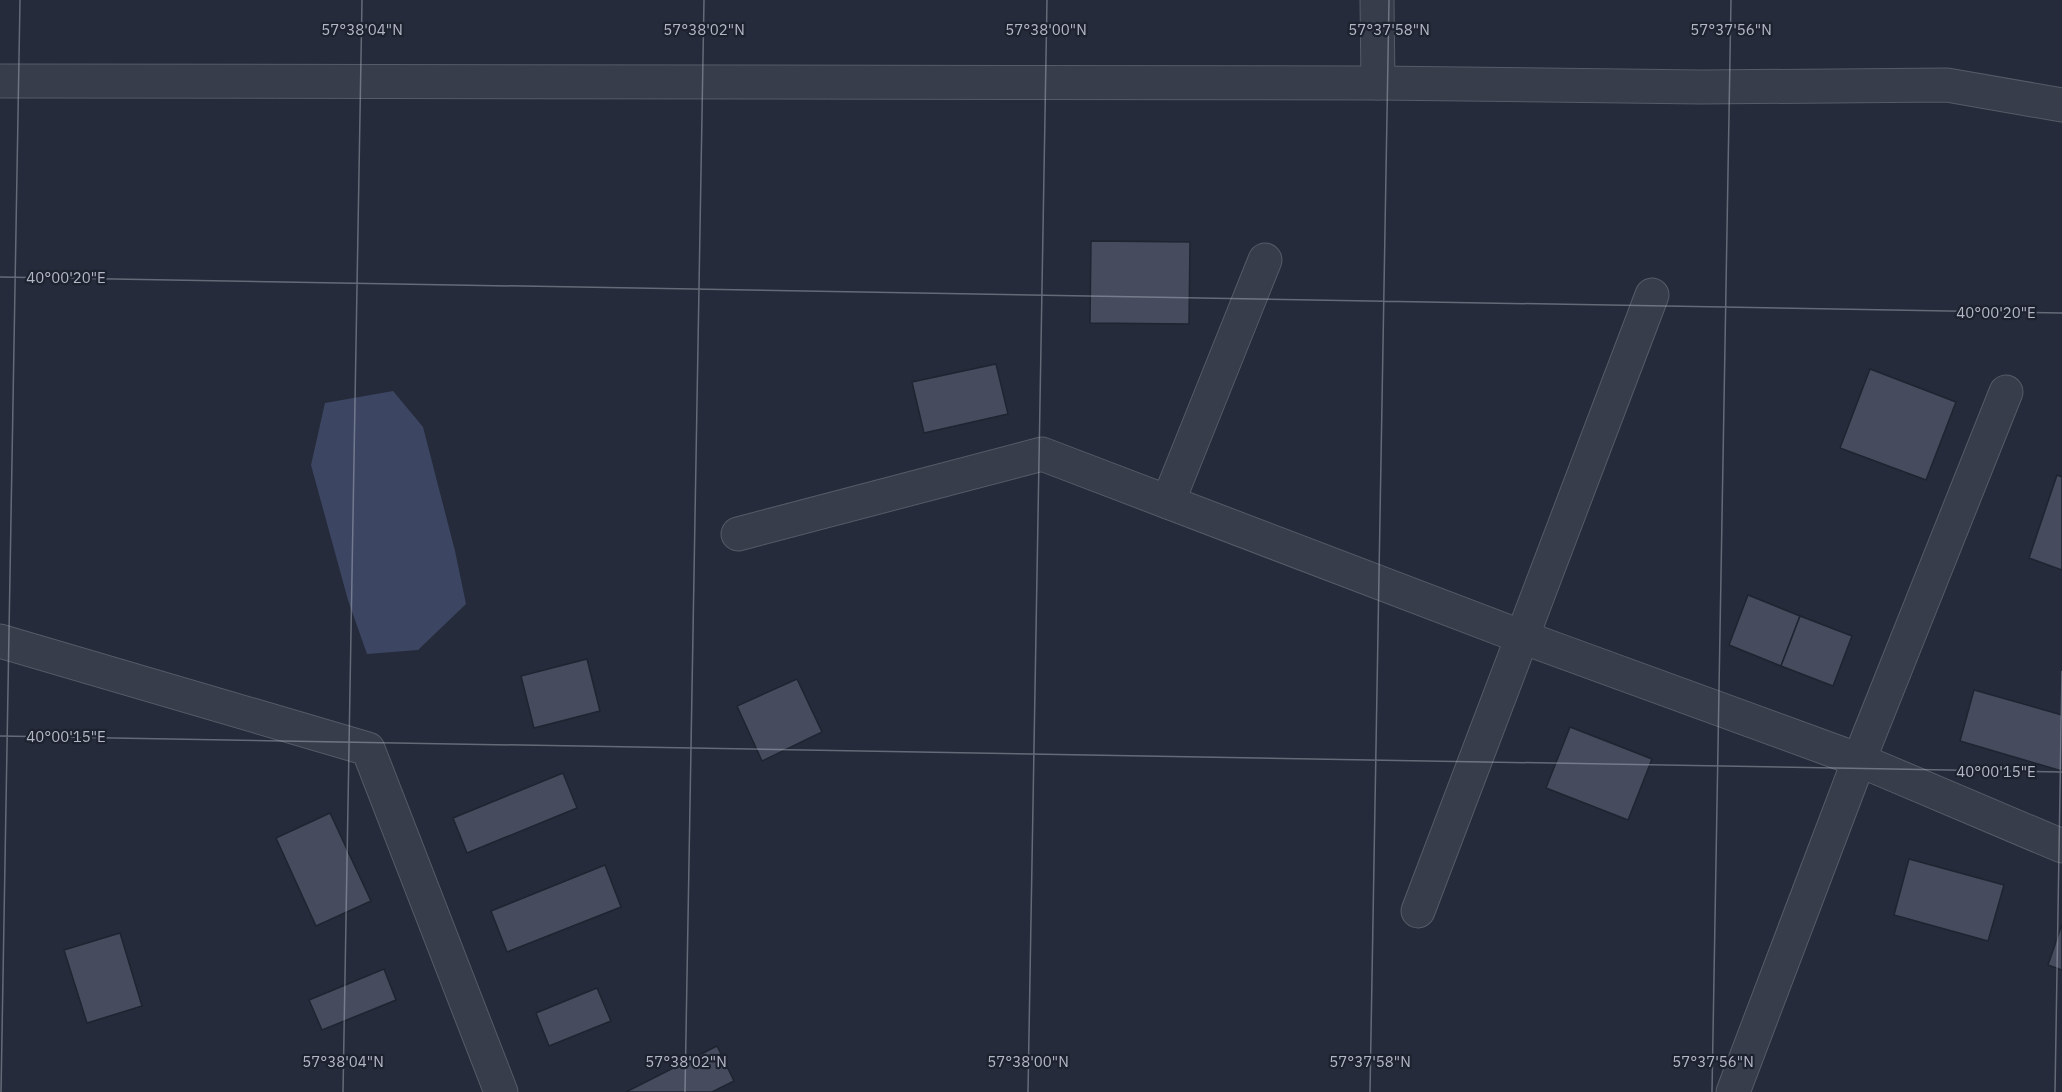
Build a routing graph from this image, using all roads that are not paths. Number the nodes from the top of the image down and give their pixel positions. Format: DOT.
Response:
graph roads {
  1 [pos="1377,0"];
  2 [pos="0,81"];
  3 [pos="1378,83"];
  4 [pos="2062,105"];
  5 [pos="1265,260"];
  6 [pos="1652,296"];
  7 [pos="2006,392"];
  8 [pos="1168,502"];
  9 [pos="738,534"];
  10 [pos="1522,637"];
  11 [pos="0,641"];
  12 [pos="1859,760"];
  13 [pos="2062,846"];
  14 [pos="1418,911"];
  15 [pos="501,1092"];
  16 [pos="1733,1092"];
  1 -- 3 [label="street"];
  2 -- 3 [label="street"];
  3 -- 4 [label="street"];
  5 -- 8 [label="street"];
  6 -- 10 [label="street"];
  7 -- 12 [label="street"];
  8 -- 9 [label="street"];
  8 -- 10 [label="street"];
  10 -- 12 [label="street"];
  10 -- 14 [label="street"];
  11 -- 15 [label="street"];
  12 -- 13 [label="street"];
  12 -- 16 [label="street"];
}
